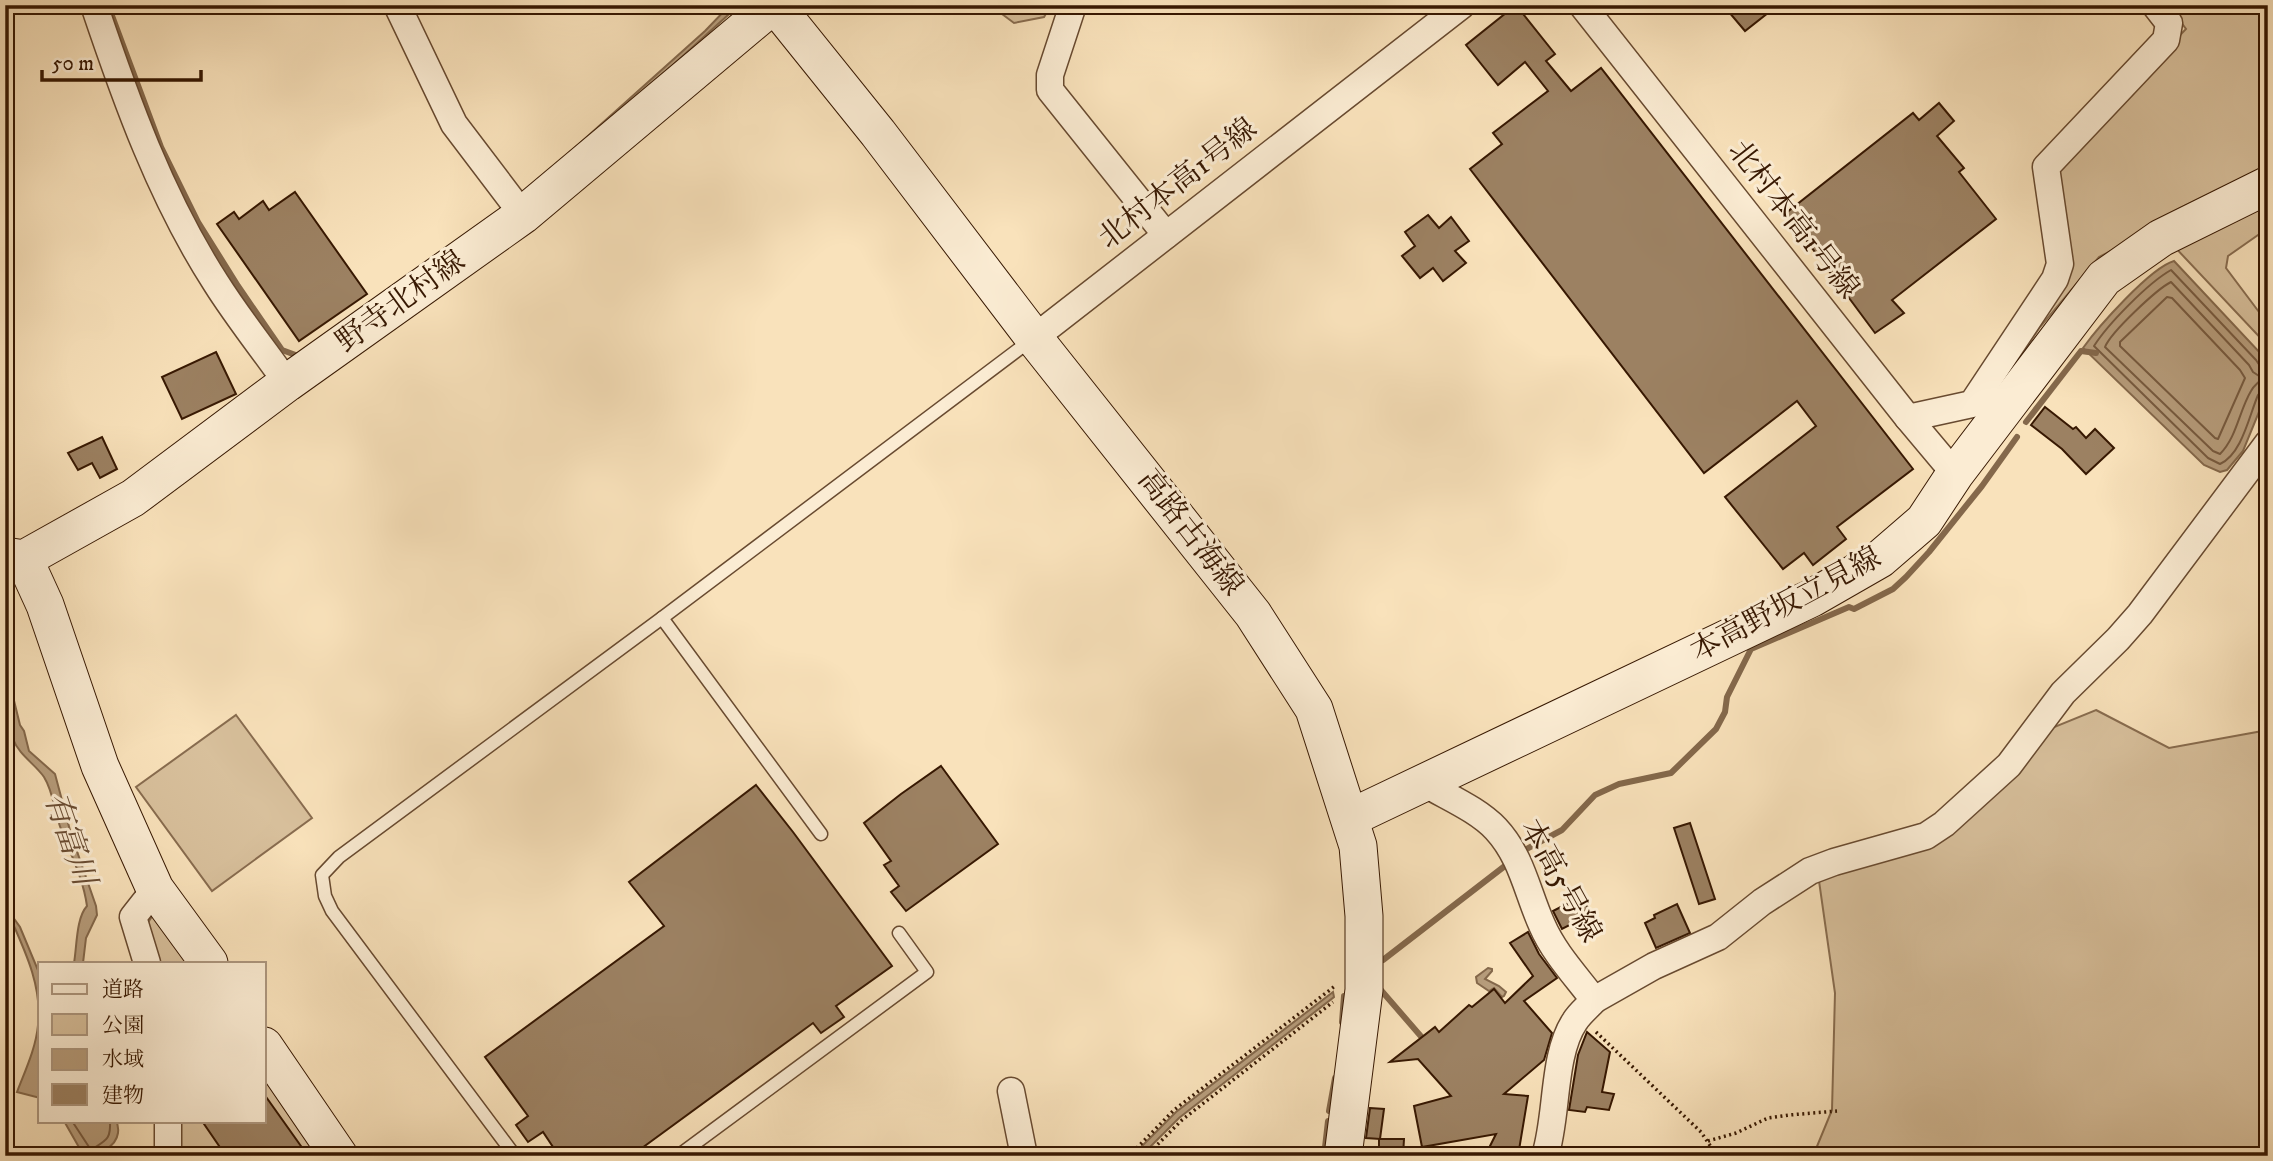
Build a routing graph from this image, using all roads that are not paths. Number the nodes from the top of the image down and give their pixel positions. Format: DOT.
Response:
graph roads {
  1 [pos="94,5"];
  2 [pos="397,5"];
  3 [pos="774,5"];
  4 [pos="1073,5"];
  5 [pos="1462,5"];
  6 [pos="1582,5"];
  7 [pos="2155,5"];
  8 [pos="2268,185"];
  9 [pos="523,215"];
  10 [pos="1166,235"];
  11 [pos="1034,338"];
  12 [pos="287,383"];
  13 [pos="1908,418"];
  14 [pos="2268,443"];
  15 [pos="1955,474"];
  16 [pos="12,552"];
  17 [pos="662,618"];
  18 [pos="1424,783"];
  19 [pos="1350,818"];
  20 [pos="821,834"];
  21 [pos="155,889"];
  22 [pos="899,933"];
  23 [pos="147,962"];
  24 [pos="208,962"];
  25 [pos="1586,1008"];
  26 [pos="266,1049"];
  27 [pos="1011,1091"];
  28 [pos="168,1122"];
  29 [pos="168,1156"];
  30 [pos="339,1156"];
  31 [pos="514,1156"];
  32 [pos="678,1156"];
  33 [pos="1024,1156"];
  34 [pos="1343,1156"];
  35 [pos="1545,1156"];
  1 -- 12 [label="street"];
  2 -- 9 [label="street"];
  3 -- 9 [label="street, 野寺北村線"];
  3 -- 11 [label="street, 高路古海線"];
  4 -- 10 [label="street"];
  5 -- 10 [label="street, 北村本高1号線"];
  6 -- 13 [label="street, 北村本高1号線"];
  7 -- 13 [label="street"];
  8 -- 15 [label="street, 本高野坂立見線"];
  9 -- 12 [label="street, 野寺北村線"];
  10 -- 11 [label="street, 北村本高1号線"];
  11 -- 17 [label="lane"];
  11 -- 19 [label="street, 高路古海線"];
  12 -- 16 [label="street, 野寺北村線"];
  13 -- 15 [label="street, 北村本高1号線"];
  14 -- 25 [label="street"];
  15 -- 18 [label="street, 本高野坂立見線"];
  16 -- 21 [label="street"];
  17 -- 20 [label="lane"];
  17 -- 31 [label="lane"];
  18 -- 19 [label="street, 本高野坂立見線"];
  18 -- 25 [label="street, 本高5号線"];
  19 -- 34 [label="street, 高路古海線"];
  21 -- 23 [label="street"];
  21 -- 24 [label="street"];
  22 -- 32 [label="lane"];
  25 -- 35 [label="street"];
  26 -- 30 [label="street"];
  27 -- 33 [label="street"];
  28 -- 29 [label="street"];
}
